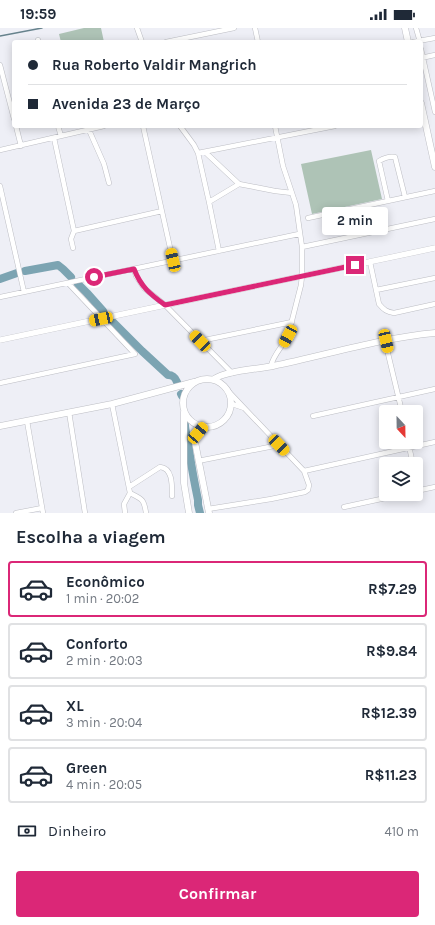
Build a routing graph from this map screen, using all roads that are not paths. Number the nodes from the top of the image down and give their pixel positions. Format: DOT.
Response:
graph roads {
  1 [pos="137,28"];
  2 [pos="234,28"];
  3 [pos="255,28"];
  4 [pos="405,28"];
  5 [pos="416,28"];
  6 [pos="435,38"];
  7 [pos="141,40"];
  8 [pos="176,40"];
  9 [pos="258,40"];
  10 [pos="408,40"];
  11 [pos="419,40"];
  12 [pos="423,40"];
  13 [pos="435,55"];
  14 [pos="423,58"];
  15 [pos="423,62"];
  16 [pos="0,66"];
  17 [pos="435,108"];
  18 [pos="12,111"];
  19 [pos="423,115"];
  20 [pos="16,128"];
  21 [pos="59,128"];
  22 [pos="96,128"];
  23 [pos="143,128"];
  24 [pos="181,128"];
  25 [pos="274,128"];
  26 [pos="325,128"];
  27 [pos="89,130"];
  28 [pos="61,136"];
  29 [pos="54,138"];
  30 [pos="277,138"];
  31 [pos="21,146"];
  32 [pos="0,150"];
  33 [pos="205,152"];
  34 [pos="198,153"];
  35 [pos="434,159"];
  36 [pos="435,167"];
  37 [pos="109,184"];
  38 [pos="239,184"];
  39 [pos="0,186"];
  40 [pos="435,191"];
  41 [pos="292,193"];
  42 [pos="405,197"];
  43 [pos="388,201"];
  44 [pos="209,202"];
  45 [pos="162,211"];
  46 [pos="308,218"];
  47 [pos="435,219"];
  48 [pos="74,231"];
  49 [pos="299,234"];
  50 [pos="302,247"];
  51 [pos="73,248"];
  52 [pos="435,248"];
  53 [pos="219,251"];
  54 [pos="173,260"];
  55 [pos="370,262"];
  56 [pos="134,269"];
  57 [pos="302,276"];
  58 [pos="435,278"];
  59 [pos="68,283"];
  60 [pos="376,290"];
  61 [pos="24,292"];
  62 [pos="0,297"];
  63 [pos="435,304"];
  64 [pos="165,305"];
  65 [pos="101,319"];
  66 [pos="292,322"];
  67 [pos="435,333"];
  68 [pos="0,340"];
  69 [pos="200,341"];
  70 [pos="386,341"];
  71 [pos="271,366"];
  72 [pos="229,374"];
  73 [pos="214,379"];
  74 [pos="194,382"];
  75 [pos="0,383"];
  76 [pos="222,384"];
  77 [pos="172,388"];
  78 [pos="435,389"];
  79 [pos="229,392"];
  80 [pos="184,394"];
  81 [pos="398,397"];
  82 [pos="112,404"];
  83 [pos="232,404"];
  84 [pos="400,405"];
  85 [pos="245,408"];
  86 [pos="184,410"];
  87 [pos="69,412"];
  88 [pos="313,416"];
  89 [pos="27,421"];
  90 [pos="0,426"];
  91 [pos="203,427"];
  92 [pos="435,442"];
  93 [pos="279,445"];
  94 [pos="423,445"];
  95 [pos="405,449"];
  96 [pos="198,461"];
  97 [pos="304,470"];
  98 [pos="435,487"];
  99 [pos="129,488"];
  100 [pos="423,490"];
  101 [pos="130,493"];
  102 [pos="172,496"];
  103 [pos="379,499"];
  104 [pos="344,507"];
  105 [pos="42,510"];
  106 [pos="208,511"];
  107 [pos="16,513"];
  108 [pos="85,513"];
  109 [pos="125,513"];
  110 [pos="146,513"];
  111 [pos="189,513"];
  1 -- 7 [label="street"];
  2 -- 8 [label="street"];
  3 -- 9 [label="street"];
  4 -- 10 [label="main road"];
  5 -- 11 [label="street"];
  6 -- 12 [label="street"];
  13 -- 14 [label="street"];
  15 -- 17 [label="street"];
  16 -- 18 [label="street"];
  19 -- 35 [label="main road"];
  20 -- 31 [label="street"];
  21 -- 28 [label="street"];
  22 -- 27 [label="street"];
  23 -- 45 [label="street"];
  24 -- 34 [label="street"];
  25 -- 30 [label="street"];
  26 -- 30 [label="street"];
  27 -- 28 [label="street"];
  27 -- 37 [label="street"];
  28 -- 29 [label="street"];
  29 -- 31 [label="street"];
  29 -- 48 [label="street"];
  30 -- 33 [label="street"];
  30 -- 41 [label="street"];
  31 -- 32 [label="street"];
  33 -- 34 [label="street"];
  33 -- 38 [label="street"];
  34 -- 44 [label="street"];
  35 -- 36 [label="main road"];
  38 -- 41 [label="street"];
  38 -- 44 [label="street"];
  39 -- 61 [label="street"];
  40 -- 42 [label="street"];
  41 -- 49 [label="street"];
  42 -- 43 [label="street"];
  42 -- 43 [label="street"];
  43 -- 46 [label="street"];
  44 -- 53 [label="street"];
  45 -- 48 [label="street"];
  45 -- 54 [label="street"];
  47 -- 50 [label="street"];
  48 -- 51 [label="street"];
  49 -- 50 [label="street"];
  49 -- 53 [label="street"];
  50 -- 57 [label="street"];
  52 -- 55 [label="street"];
  53 -- 54 [label="street"];
  54 -- 56 [label="street"];
  55 -- 57 [label="street"];
  55 -- 60 [label="street"];
  56 -- 59 [label="street"];
  56 -- 64 [label="street"];
  57 -- 64 [label="street"];
  57 -- 66 [label="street"];
  58 -- 60 [label="street"];
  59 -- 61 [label="street"];
  59 -- 65 [label="street"];
  60 -- 63 [label="street"];
  61 -- 62 [label="street"];
  64 -- 65 [label="street"];
  64 -- 69 [label="street"];
  65 -- 68 [label="street"];
  65 -- 75 [label="street"];
  66 -- 69 [label="street"];
  66 -- 71 [label="street"];
  67 -- 70 [label="main road"];
  69 -- 72 [label="street"];
  70 -- 71 [label="main road"];
  70 -- 81 [label="street"];
  71 -- 72 [label="main road"];
  72 -- 73 [label="main road"];
  72 -- 76 [label="main road"];
  73 -- 74 [label="main road"];
  73 -- 76 [label="main road"];
  74 -- 77 [label="main road"];
  74 -- 80 [label="main road"];
  76 -- 79 [label="main road"];
  77 -- 80 [label="main road"];
  77 -- 82 [label="main road"];
  78 -- 81 [label="street"];
  79 -- 83 [label="main road"];
  79 -- 85 [label="street"];
  80 -- 86 [label="main road"];
  81 -- 84 [label="street"];
  81 -- 88 [label="street"];
  82 -- 87 [label="main road"];
  82 -- 99 [label="street"];
  83 -- 85 [label="street"];
  83 -- 91 [label="main road"];
  85 -- 93 [label="street"];
  86 -- 91 [label="main road"];
  86 -- 111 [label="main road"];
  87 -- 89 [label="main road"];
  87 -- 108 [label="street"];
  89 -- 90 [label="main road"];
  89 -- 105 [label="street"];
  91 -- 96 [label="main road"];
  92 -- 94 [label="street"];
  93 -- 96 [label="street"];
  93 -- 97 [label="street"];
  95 -- 97 [label="street"];
  96 -- 106 [label="main road"];
  97 -- 106 [label="street"];
  98 -- 100 [label="street"];
  99 -- 101 [label="street"];
  99 -- 102 [label="street"];
  101 -- 109 [label="street"];
  101 -- 110 [label="street"];
  103 -- 104 [label="street"];
  105 -- 107 [label="street"];
}
